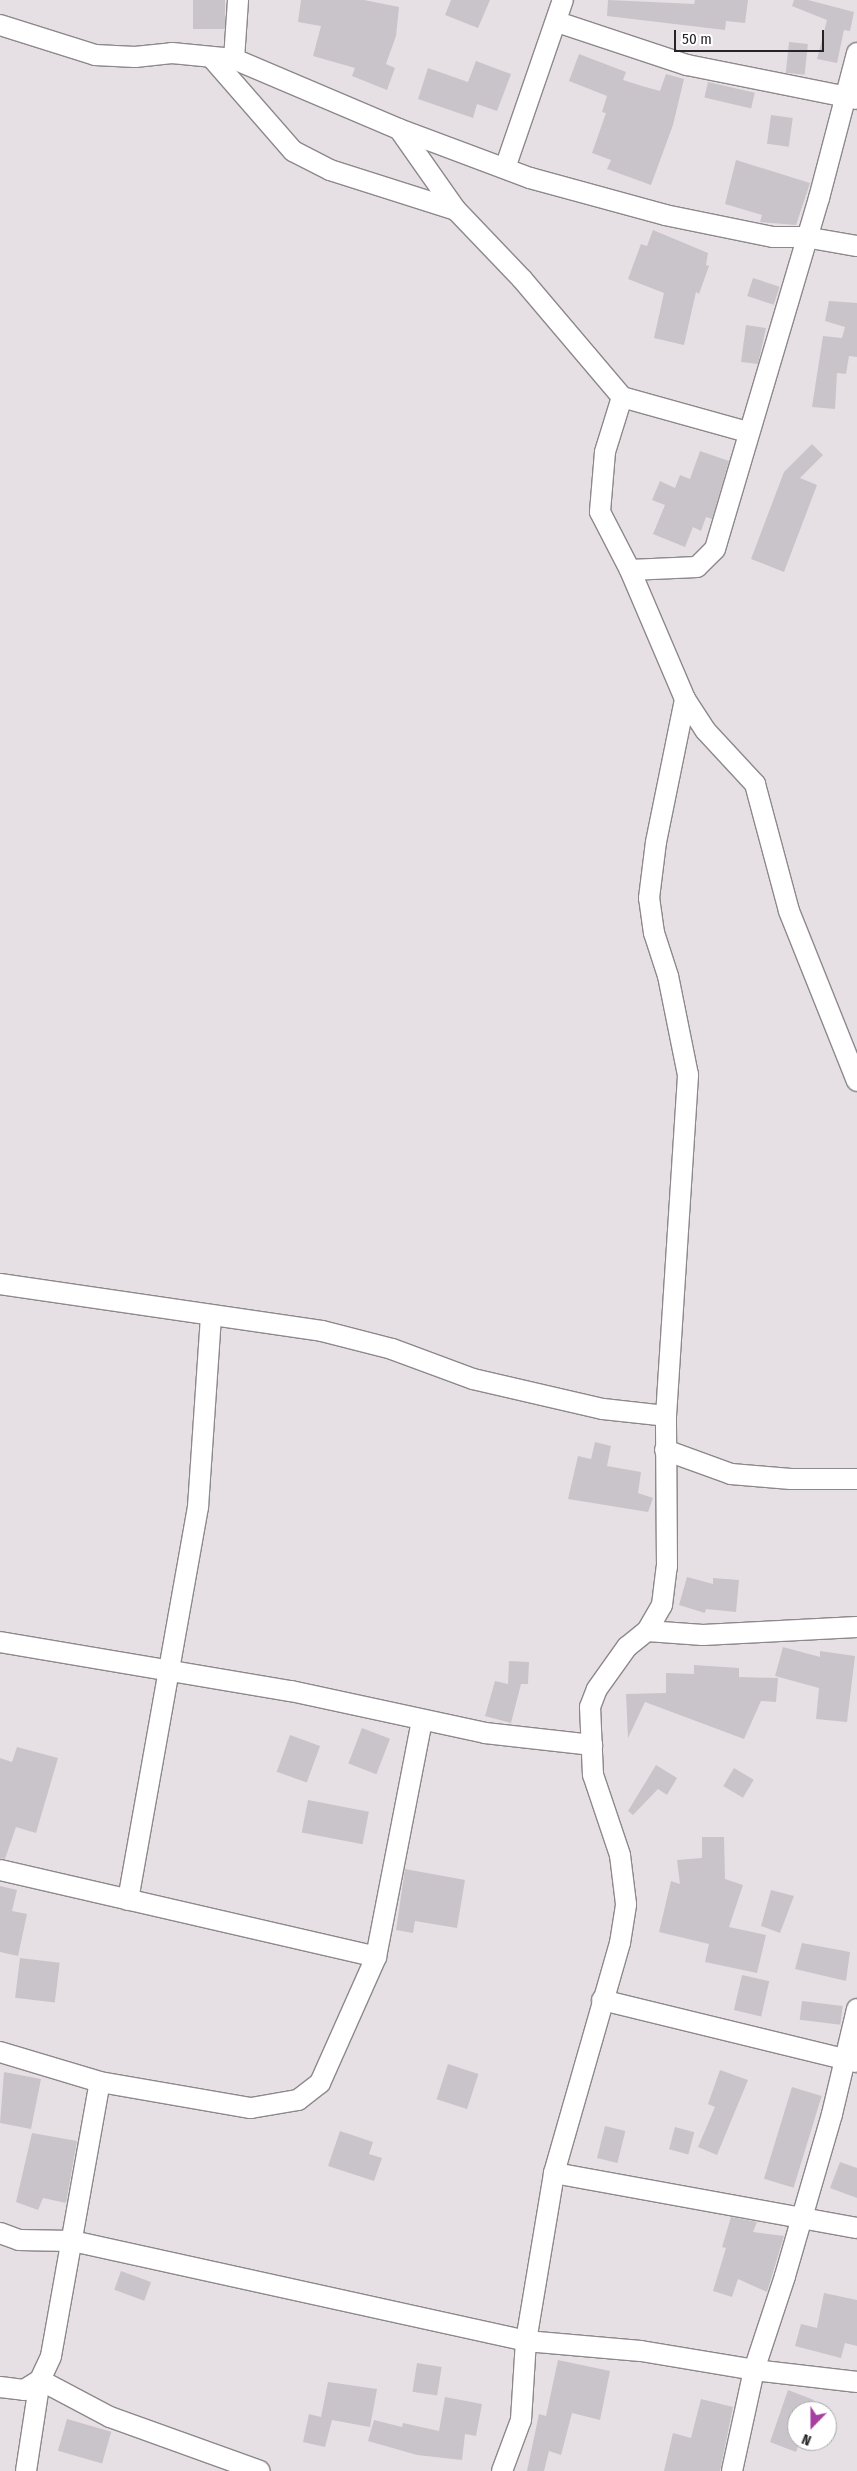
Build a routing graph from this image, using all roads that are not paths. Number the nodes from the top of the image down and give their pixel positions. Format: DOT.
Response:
graph roads {
  1 [pos="238,0"];
  2 [pos="563,0"];
  3 [pos="557,22"];
  4 [pos="0,25"];
  5 [pos="857,53"];
  6 [pos="212,57"];
  7 [pos="234,59"];
  8 [pos="852,98"];
  9 [pos="399,129"];
  10 [pos="505,168"];
  11 [pos="456,210"];
  12 [pos="805,237"];
  13 [pos="857,246"];
  14 [pos="622,397"];
  15 [pos="747,432"];
  16 [pos="630,570"];
  17 [pos="686,700"];
  18 [pos="857,1081"];
  19 [pos="0,1284"];
  20 [pos="211,1315"];
  21 [pos="666,1416"];
  22 [pos="665,1450"];
  23 [pos="857,1479"];
  24 [pos="857,1627"];
  25 [pos="647,1631"];
  26 [pos="0,1642"];
  27 [pos="170,1672"];
  28 [pos="422,1720"];
  29 [pos="592,1745"];
  30 [pos="0,1870"];
  31 [pos="128,1900"];
  32 [pos="376,1957"];
  33 [pos="602,2000"];
  34 [pos="857,2009"];
  35 [pos="0,2052"];
  36 [pos="851,2060"];
  37 [pos="100,2082"];
  38 [pos="554,2173"];
  39 [pos="801,2218"];
  40 [pos="857,2228"];
  41 [pos="0,2233"];
  42 [pos="72,2241"];
  43 [pos="526,2341"];
  44 [pos="754,2370"];
  45 [pos="856,2377"];
  46 [pos="40,2380"];
  47 [pos="0,2387"];
  48 [pos="26,2471"];
  49 [pos="260,2471"];
  50 [pos="502,2471"];
  51 [pos="732,2471"];
  1 -- 7 [label="street"];
  2 -- 3 [label="street"];
  3 -- 8 [label="street"];
  3 -- 10 [label="street"];
  4 -- 6 [label="street"];
  5 -- 8 [label="street"];
  6 -- 7 [label="street"];
  6 -- 11 [label="street"];
  7 -- 9 [label="street"];
  8 -- 12 [label="street"];
  9 -- 10 [label="street"];
  9 -- 11 [label="street"];
  10 -- 12 [label="street"];
  11 -- 14 [label="street"];
  12 -- 13 [label="street"];
  12 -- 15 [label="street"];
  14 -- 15 [label="street"];
  14 -- 16 [label="street"];
  15 -- 16 [label="street"];
  16 -- 17 [label="street"];
  17 -- 18 [label="street"];
  17 -- 21 [label="street"];
  19 -- 20 [label="street"];
  20 -- 21 [label="street"];
  20 -- 27 [label="street"];
  21 -- 22 [label="street"];
  22 -- 23 [label="street"];
  22 -- 25 [label="street"];
  24 -- 25 [label="street"];
  25 -- 29 [label="street"];
  26 -- 27 [label="street"];
  27 -- 28 [label="street"];
  27 -- 31 [label="street"];
  28 -- 29 [label="street"];
  28 -- 32 [label="street"];
  29 -- 33 [label="street"];
  30 -- 31 [label="street"];
  31 -- 32 [label="street"];
  32 -- 37 [label="street"];
  33 -- 36 [label="street"];
  33 -- 38 [label="street"];
  34 -- 36 [label="street"];
  35 -- 37 [label="street"];
  36 -- 39 [label="street"];
  37 -- 42 [label="street"];
  38 -- 39 [label="street"];
  38 -- 43 [label="street"];
  39 -- 40 [label="street"];
  39 -- 44 [label="street"];
  41 -- 42 [label="street"];
  42 -- 43 [label="street"];
  42 -- 46 [label="street"];
  43 -- 44 [label="street"];
  43 -- 50 [label="street"];
  44 -- 45 [label="street"];
  44 -- 51 [label="street"];
  46 -- 47 [label="street"];
  46 -- 48 [label="street"];
  46 -- 49 [label="street"];
}
